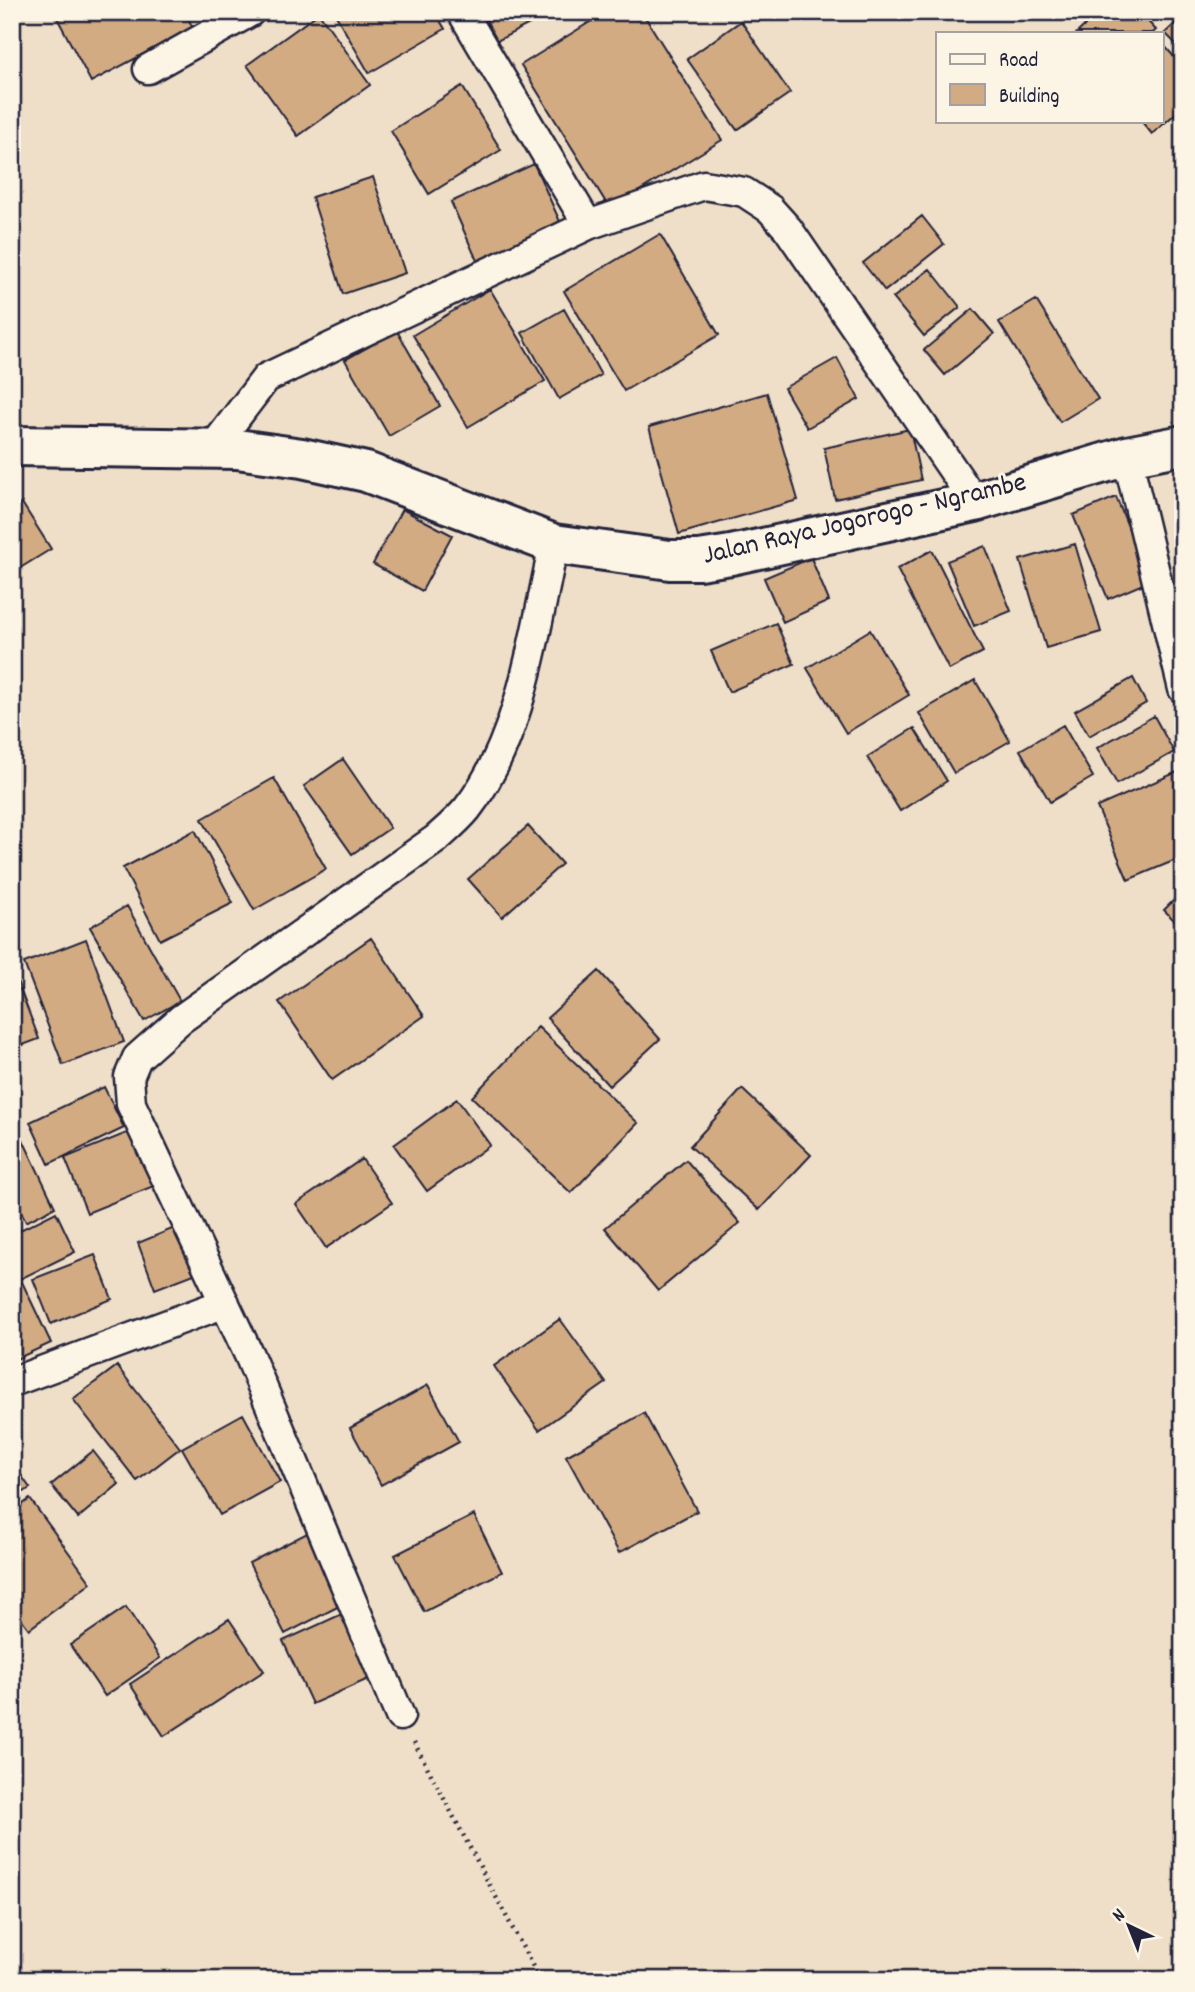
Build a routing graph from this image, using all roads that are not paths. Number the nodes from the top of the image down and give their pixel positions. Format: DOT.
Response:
graph roads {
  1 [pos="250,12"];
  2 [pos="462,12"];
  3 [pos="148,69"];
  4 [pos="588,225"];
  5 [pos="1183,445"];
  6 [pos="12,446"];
  7 [pos="212,449"];
  8 [pos="1127,456"];
  9 [pos="975,502"];
  10 [pos="554,544"];
  11 [pos="1183,689"];
  12 [pos="225,1303"];
  13 [pos="12,1382"];
  14 [pos="400,1716"];
  1 -- 3 [label="street"];
  2 -- 4 [label="street"];
  4 -- 7 [label="street"];
  4 -- 9 [label="street"];
  5 -- 8 [label="main road, Jalan Raya Jogorogo - Ngrambe"];
  6 -- 7 [label="main road, Jalan Raya Jogorogo - Ngrambe"];
  7 -- 10 [label="main road, Jalan Raya Jogorogo - Ngrambe"];
  8 -- 9 [label="main road, Jalan Raya Jogorogo - Ngrambe"];
  8 -- 11 [label="street"];
  9 -- 10 [label="main road, Jalan Raya Jogorogo - Ngrambe"];
  10 -- 12 [label="street"];
  12 -- 13 [label="street"];
  12 -- 14 [label="street"];
}
